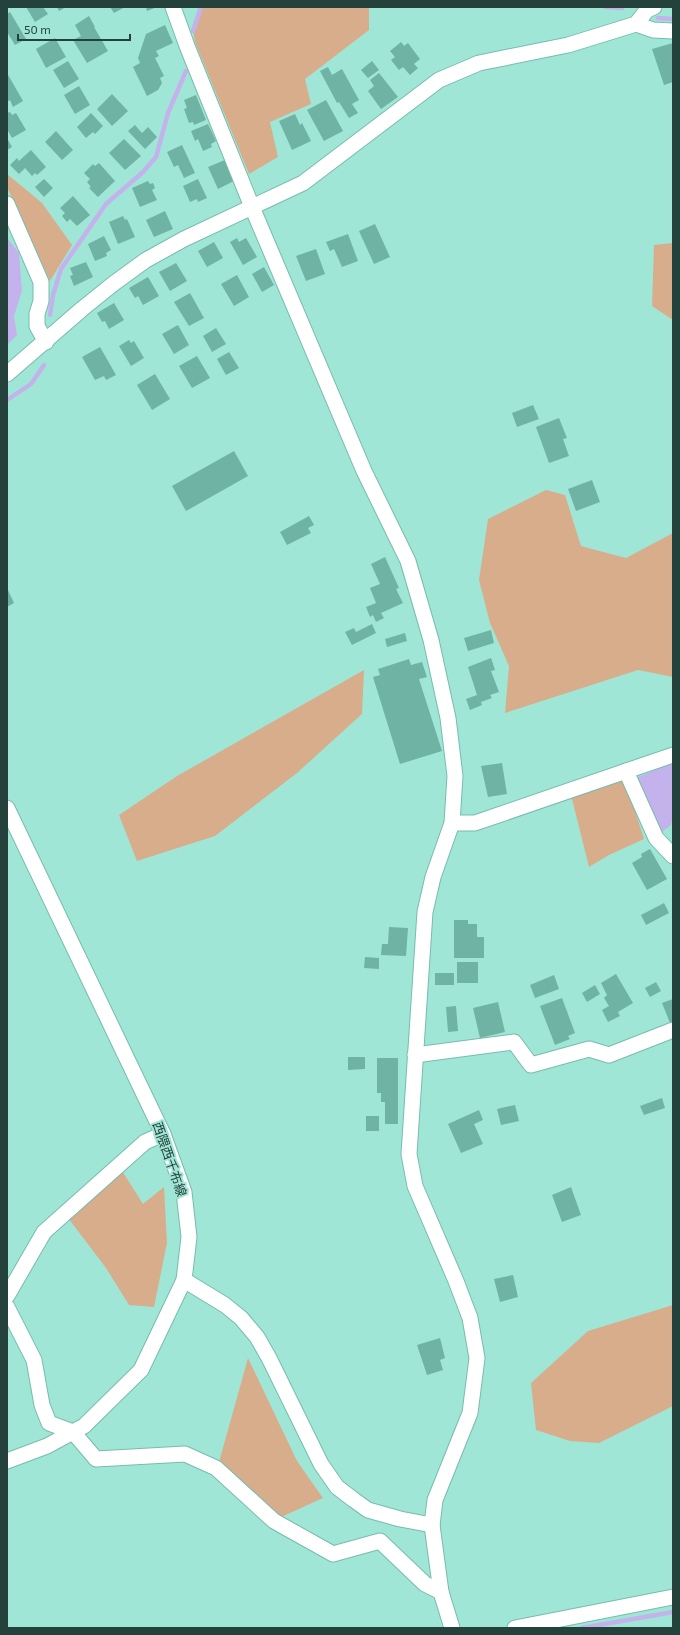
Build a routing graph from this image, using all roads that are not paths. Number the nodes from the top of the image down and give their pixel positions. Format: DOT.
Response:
graph roads {
  1 [pos="173,7"];
  2 [pos="654,7"];
  3 [pos="636,24"];
  4 [pos="673,32"];
  5 [pos="7,204"];
  6 [pos="252,207"];
  7 [pos="46,342"];
  8 [pos="7,374"];
  9 [pos="673,755"];
  10 [pos="626,771"];
  11 [pos="7,808"];
  12 [pos="452,823"];
  13 [pos="673,856"];
  14 [pos="673,1030"];
  15 [pos="415,1055"];
  16 [pos="163,1134"];
  17 [pos="184,1280"];
  18 [pos="7,1296"];
  19 [pos="7,1307"];
  20 [pos="73,1432"];
  21 [pos="7,1461"];
  22 [pos="432,1526"];
  23 [pos="441,1592"];
  24 [pos="673,1598"];
  25 [pos="452,1628"];
  26 [pos="515,1628"];
  1 -- 6 [label="street"];
  2 -- 3 [label="street"];
  3 -- 4 [label="street"];
  3 -- 6 [label="street"];
  5 -- 7 [label="street"];
  6 -- 7 [label="street"];
  6 -- 12 [label="street"];
  7 -- 8 [label="street"];
  9 -- 10 [label="street"];
  10 -- 12 [label="street"];
  10 -- 13 [label="street"];
  11 -- 16 [label="street, 西隈西千布線"];
  12 -- 15 [label="street"];
  14 -- 15 [label="street"];
  15 -- 22 [label="street"];
  16 -- 17 [label="street, 西隈西千布線"];
  16 -- 18 [label="street"];
  17 -- 20 [label="street, 西隈西千布線"];
  17 -- 22 [label="street"];
  19 -- 20 [label="street"];
  20 -- 21 [label="street, 西隈西千布線"];
  20 -- 23 [label="street"];
  22 -- 23 [label="street"];
  23 -- 25 [label="street"];
  24 -- 26 [label="street"];
}
